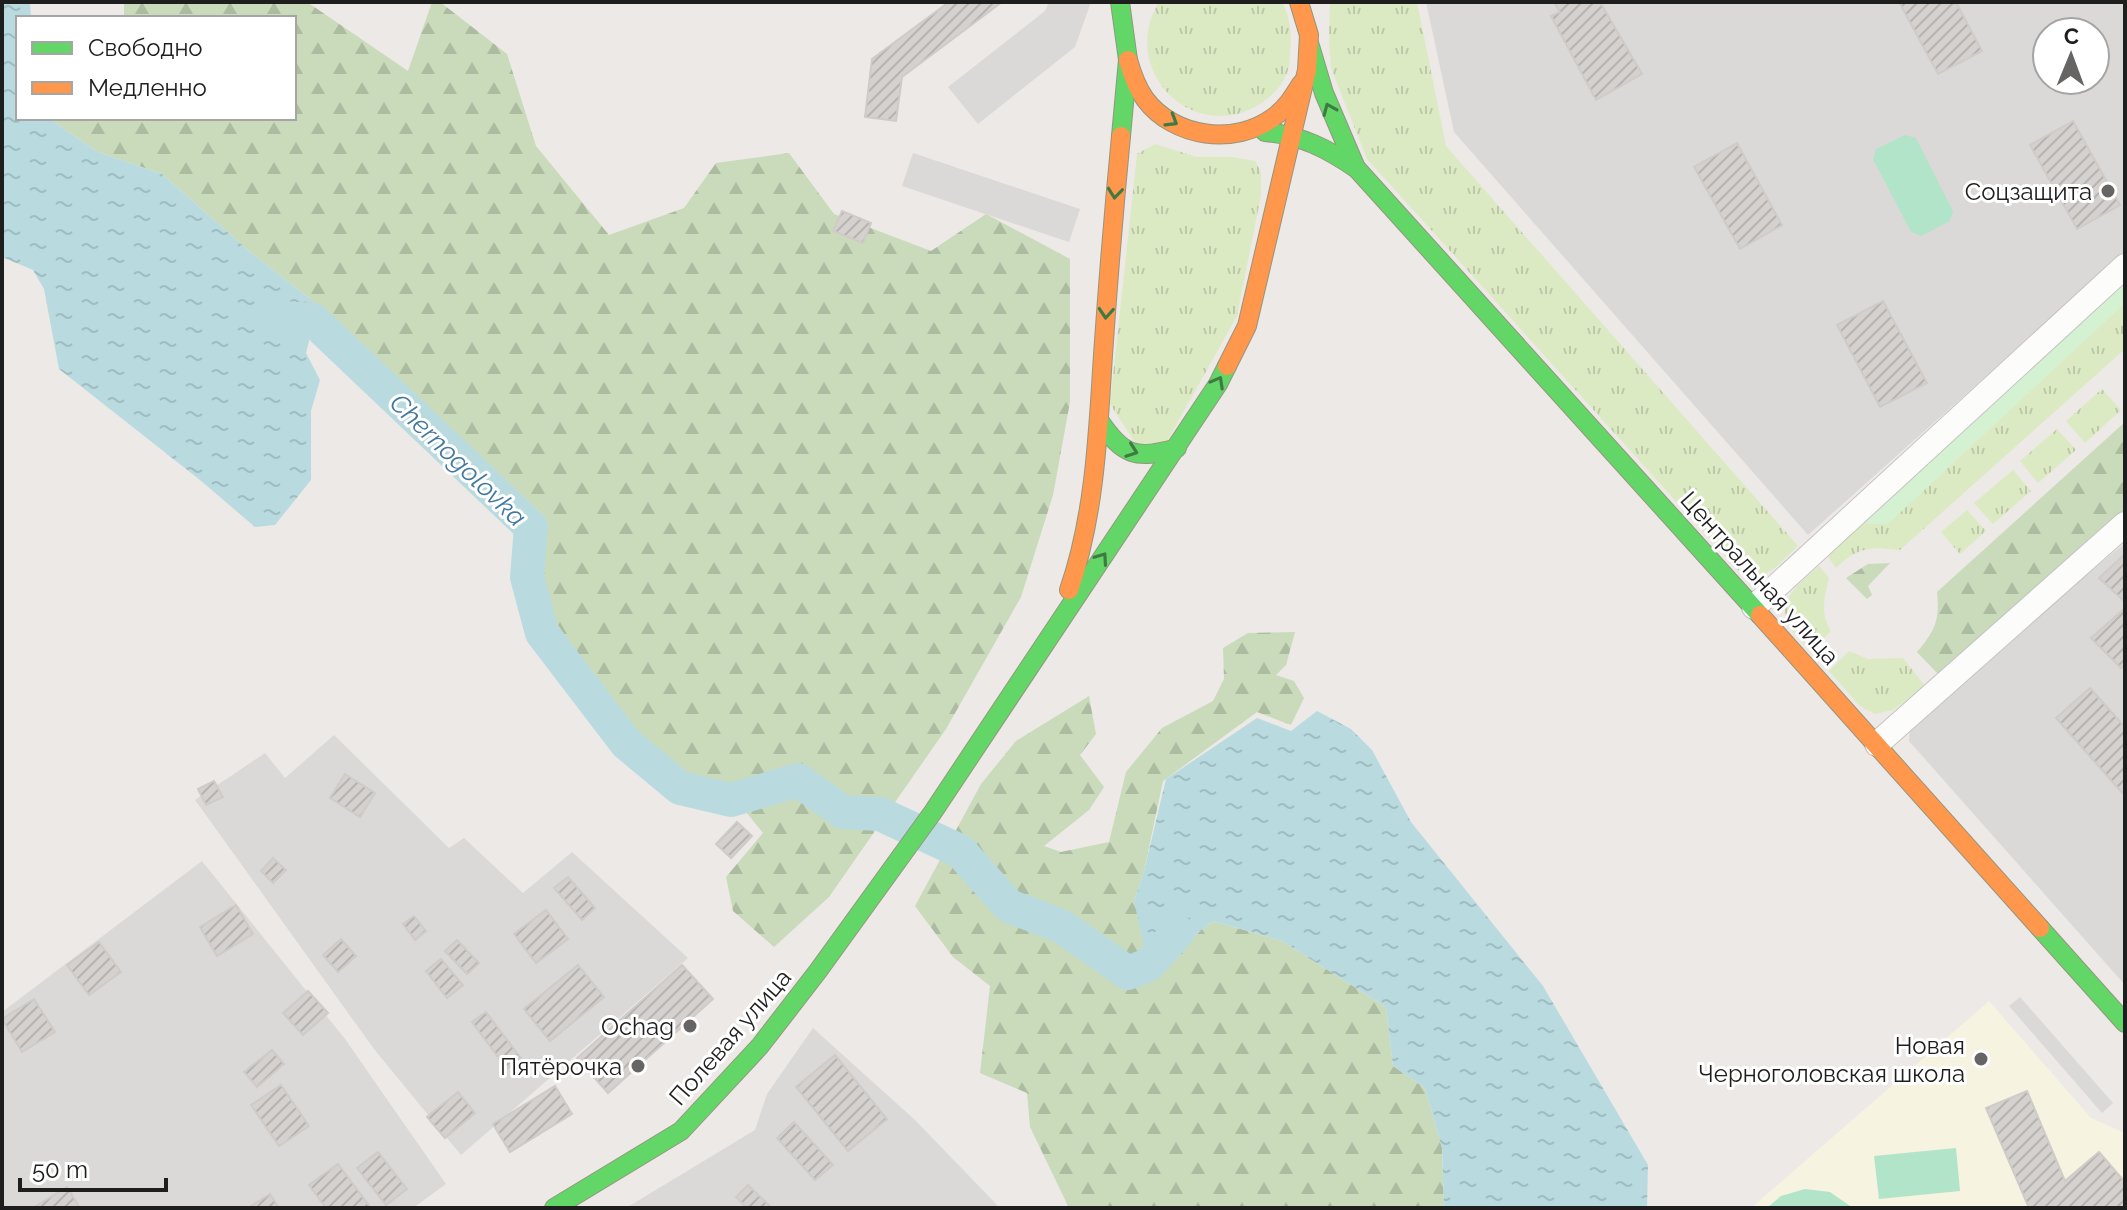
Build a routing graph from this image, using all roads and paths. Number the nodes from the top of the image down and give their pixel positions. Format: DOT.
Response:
graph roads {
  1 [pos="1120,2"];
  2 [pos="1137,2"];
  3 [pos="1299,2"];
  4 [pos="1317,2"];
  5 [pos="1310,38"];
  6 [pos="1127,39"];
  7 [pos="1128,60"];
  8 [pos="1307,70"];
  9 [pos="1245,132"];
  10 [pos="1291,134"];
  11 [pos="1357,169"];
  12 [pos="2125,266"];
  13 [pos="1099,420"];
  14 [pos="1177,448"];
  15 [pos="2125,524"];
  16 [pos="1754,607"];
  17 [pos="1057,623"];
  18 [pos="1877,744"];
  19 [pos="2125,1023"];
  20 [pos="554,1208"];
  1 -- 6 [label="main road"];
  2 -- 6 [label="main road"];
  3 -- 5 [label="main road"];
  4 -- 5 [label="main road"];
  5 -- 8 [label="main road"];
  11 -- 5 [label="main road, one-way"];
  6 -- 7 [label="main road"];
  7 -- 9 [label="main road, one-way"];
  7 -- 13 [label="main road, one-way"];
  8 -- 9 [label="main road"];
  8 -- 10 [label="main road"];
  9 -- 10 [label="main road"];
  10 -- 11 [label="main road"];
  14 -- 10 [label="main road, one-way"];
  11 -- 16 [label="main road, Центральная улица"];
  12 -- 16 [label="street"];
  13 -- 14 [label="main road, one-way"];
  13 -- 17 [label="main road"];
  17 -- 14 [label="main road, one-way"];
  15 -- 18 [label="street"];
  16 -- 18 [label="main road, Центральная улица"];
  17 -- 20 [label="main road, Полевая улица"];
  18 -- 19 [label="main road, Центральная улица"];
}
